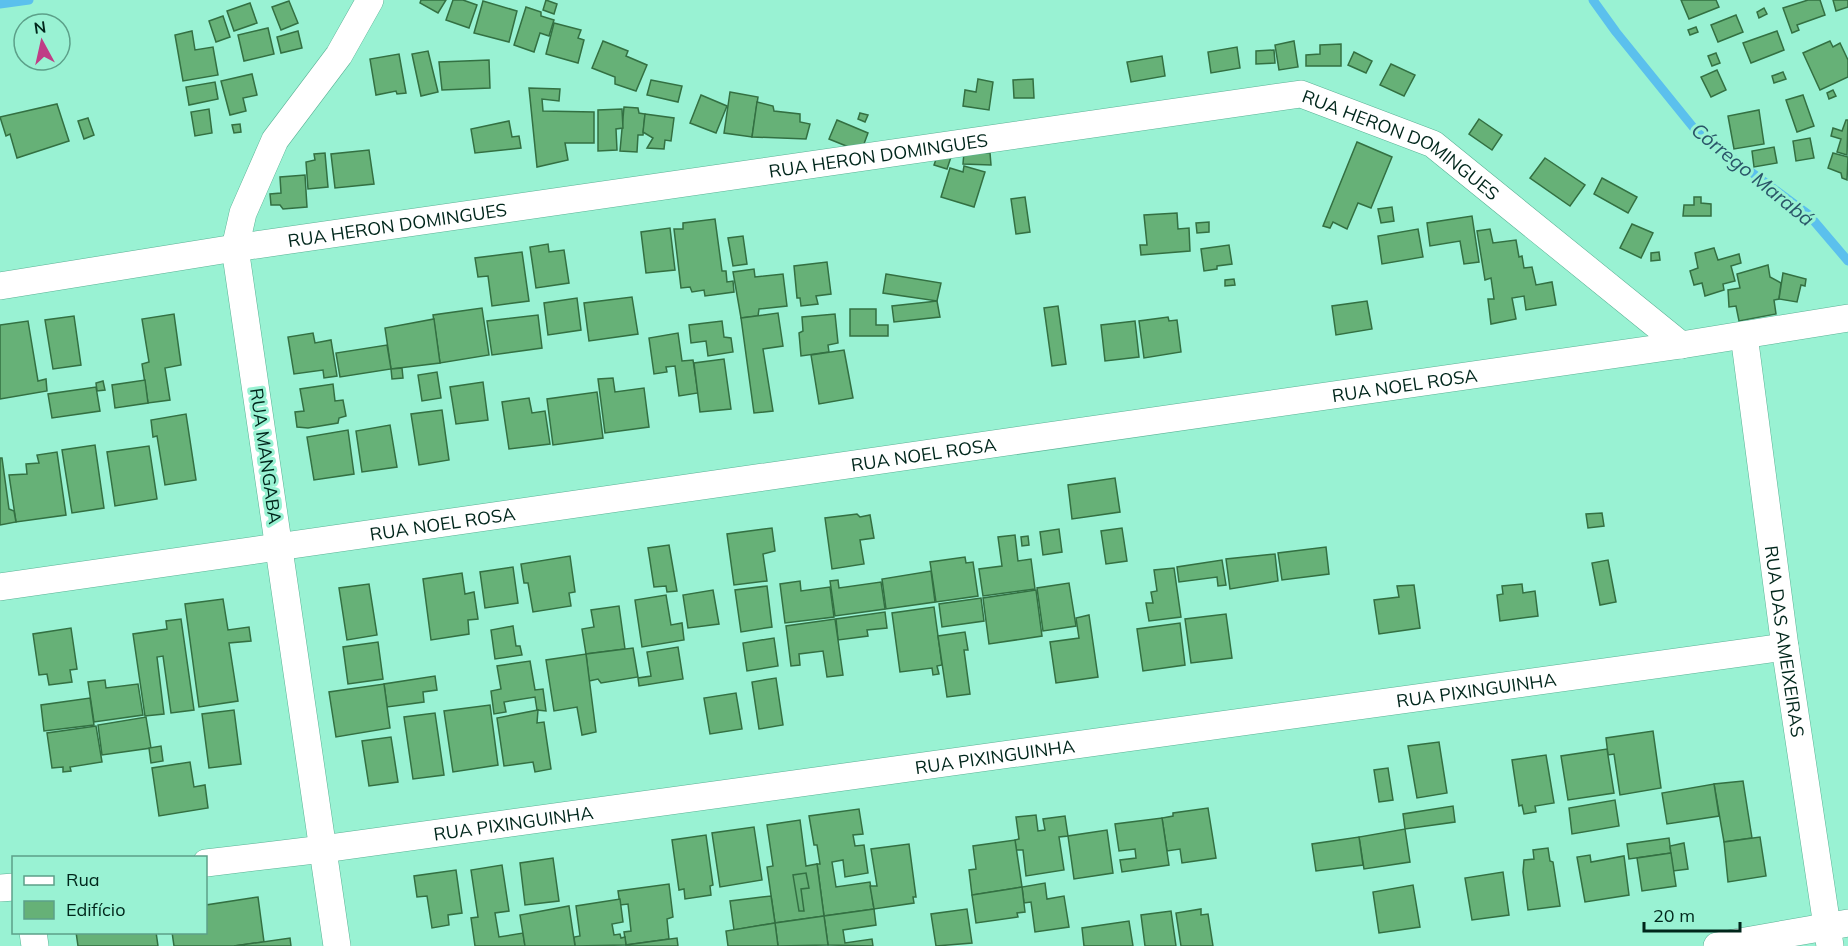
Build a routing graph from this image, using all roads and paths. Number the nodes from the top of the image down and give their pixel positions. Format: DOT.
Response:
graph roads {
  1 [pos="370,0"];
  2 [pos="235,248"];
  3 [pos="0,286"];
  4 [pos="1848,318"];
  5 [pos="1744,335"];
  6 [pos="1681,345"];
  7 [pos="280,548"];
  8 [pos="0,587"];
  9 [pos="1785,647"];
  10 [pos="323,849"];
  11 [pos="207,863"];
  12 [pos="1835,932"];
  13 [pos="338,946"];
  14 [pos="1717,946"];
  1 -- 2 [label="street, RUA MANGABA"];
  2 -- 3 [label="street, RUA HERON DOMINGUES"];
  2 -- 6 [label="street, RUA HERON DOMINGUES"];
  2 -- 7 [label="street, RUA MANGABA"];
  4 -- 5 [label="street, RUA NOEL ROSA"];
  5 -- 6 [label="street, RUA NOEL ROSA"];
  5 -- 9 [label="street, RUA DAS AMEIXEIRAS"];
  6 -- 7 [label="street, RUA NOEL ROSA"];
  7 -- 8 [label="street, RUA NOEL ROSA"];
  7 -- 10 [label="street, RUA MANGABA"];
  9 -- 10 [label="street, RUA PIXINGUINHA"];
  9 -- 12 [label="street, RUA DAS AMEIXEIRAS"];
  10 -- 11 [label="street, RUA PIXINGUINHA"];
  10 -- 13 [label="street, RUA MANGABA"];
  12 -- 14 [label="street"];
}
